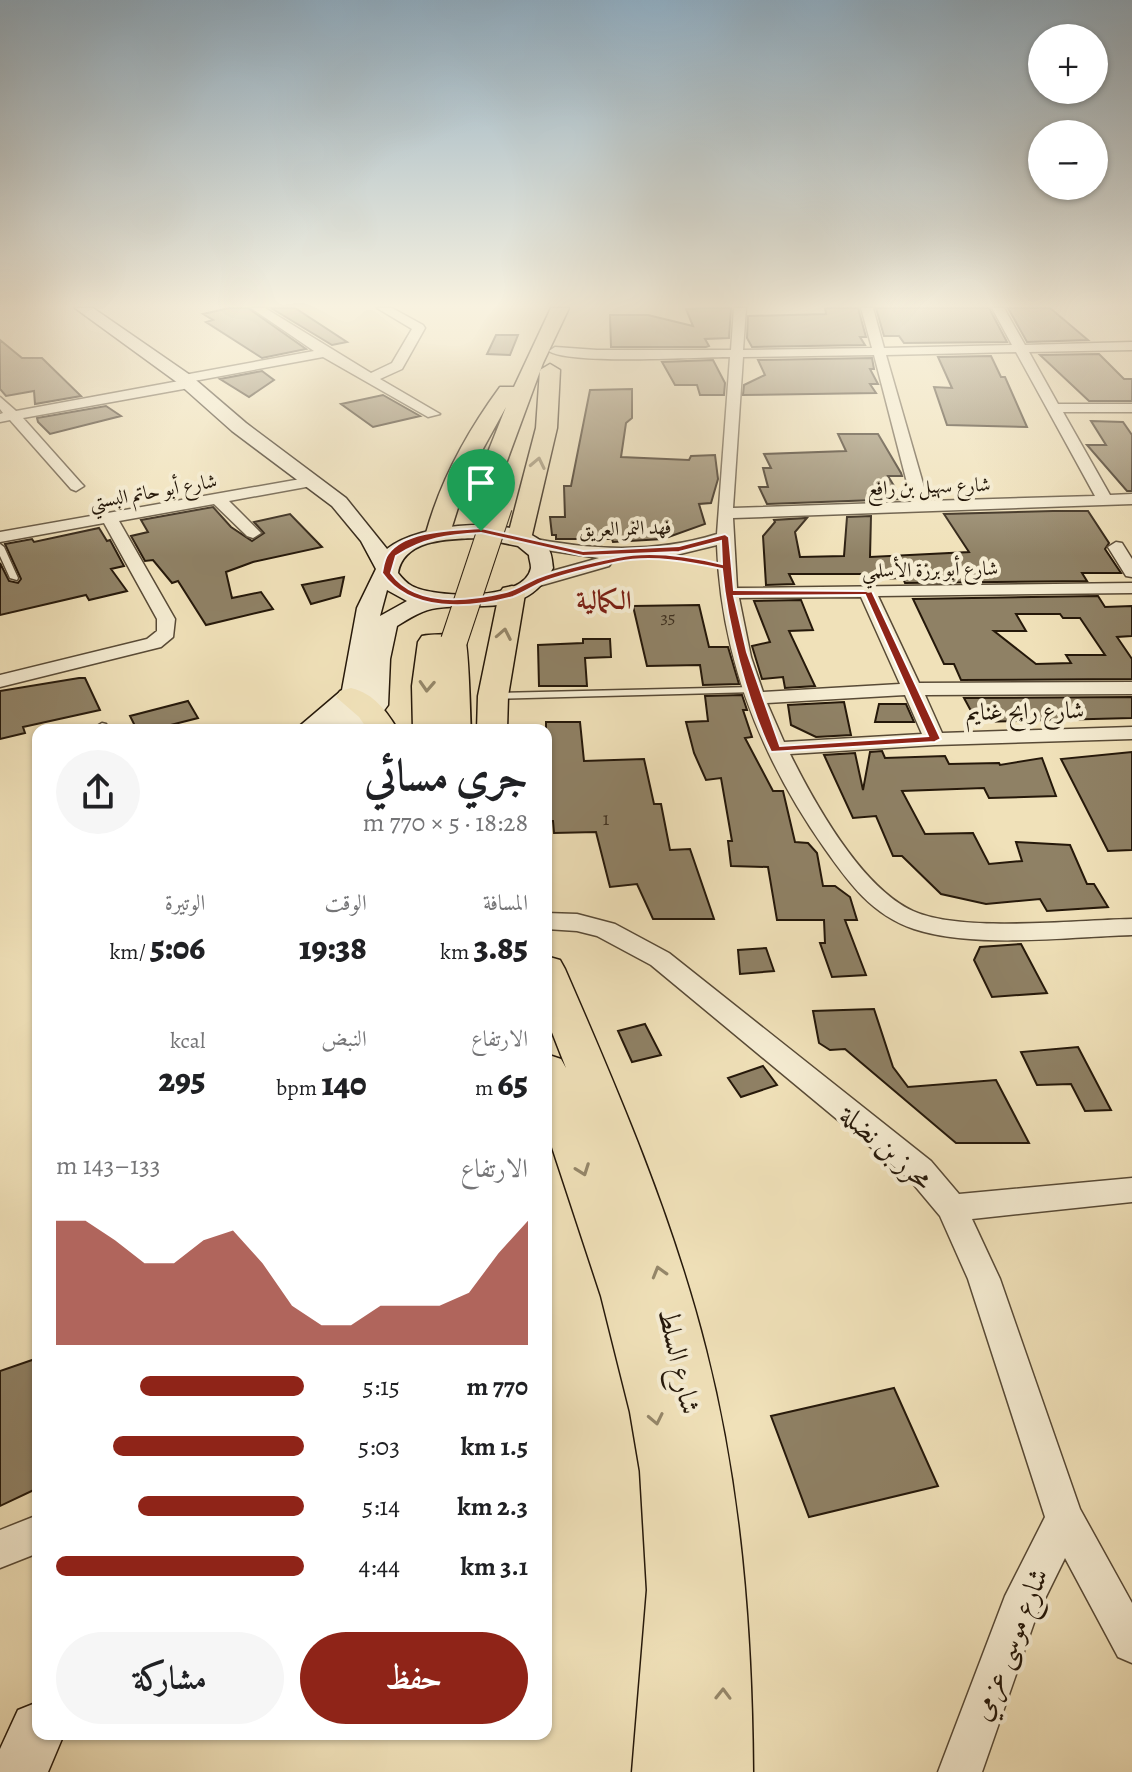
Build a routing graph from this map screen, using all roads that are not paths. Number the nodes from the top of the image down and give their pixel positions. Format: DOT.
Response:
graph roads {
  1 [pos="143,391"];
  2 [pos="197,391"];
  3 [pos="393,391"];
  4 [pos="513,391"];
  5 [pos="534,391"];
  6 [pos="553,391"];
  7 [pos="735,391"];
  8 [pos="890,391"];
  9 [pos="1043,391"];
  10 [pos="0,401"];
  11 [pos="1053,408"];
  12 [pos="1132,408"];
  13 [pos="433,414"];
  14 [pos="8,417"];
  15 [pos="312,482"];
  16 [pos="76,486"];
  17 [pos="1132,499"];
  18 [pos="219,500"];
  19 [pos="1105,500"];
  20 [pos="921,506"];
  21 [pos="727,513"];
  22 [pos="351,516"];
  23 [pos="109,518"];
  24 [pos="253,533"];
  25 [pos="432,535"];
  26 [pos="0,537"];
  27 [pos="725,537"];
  28 [pos="522,541"];
  29 [pos="0,547"];
  30 [pos="1116,547"];
  31 [pos="642,554"];
  32 [pos="727,568"];
  33 [pos="386,570"];
  34 [pos="1132,572"];
  35 [pos="14,578"];
  36 [pos="522,588"];
  37 [pos="1132,588"];
  38 [pos="729,593"];
  39 [pos="868,593"];
  40 [pos="438,601"];
  41 [pos="443,642"];
  42 [pos="0,681"];
  43 [pos="1132,688"];
  44 [pos="912,689"];
  45 [pos="754,694"];
  46 [pos="493,696"];
  47 [pos="368,713"];
  48 [pos="330,724"];
  49 [pos="349,724"];
  50 [pos="428,724"];
  51 [pos="456,724"];
  52 [pos="492,724"];
  53 [pos="1132,733"];
  54 [pos="935,739"];
  55 [pos="775,749"];
  56 [pos="552,922"];
  57 [pos="1132,927"];
  58 [pos="552,985"];
  59 [pos="552,1087"];
  60 [pos="1132,1190"];
  61 [pos="952,1208"];
  62 [pos="1064,1518"];
  63 [pos="32,1536"];
  64 [pos="0,1549"];
  65 [pos="1132,1643"];
  66 [pos="33,1740"];
  67 [pos="19,1772"];
  68 [pos="664,1772"];
  69 [pos="721,1772"];
  70 [pos="960,1772"];
  1 -- 14 [label="street"];
  2 -- 15 [label="main road"];
  3 -- 13 [label="street"];
  4 -- 25 [label="main road"];
  5 -- 41 [label="main road"];
  28 -- 6 [label="main road, one-way"];
  7 -- 21 [label="street"];
  8 -- 20 [label="street"];
  9 -- 11 [label="street"];
  10 -- 14 [label="street"];
  11 -- 12 [label="street"];
  11 -- 19 [label="street"];
  14 -- 16 [label="street"];
  15 -- 18 [label="street, شارع أبو حاتم البستي"];
  15 -- 22 [label="main road"];
  17 -- 19 [label="street, شارع سهيل بن رافع"];
  18 -- 23 [label="street, شارع أبو حاتم البستي"];
  18 -- 24 [label="street"];
  19 -- 20 [label="street, شارع سهيل بن رافع"];
  20 -- 21 [label="street, شارع سهيل بن رافع"];
  21 -- 27 [label="street"];
  22 -- 25 [label="main road"];
  22 -- 33 [label="main road"];
  23 -- 26 [label="street, شارع أبو حاتم البستي"];
  23 -- 42 [label="street"];
  25 -- 28 [label="main road"];
  25 -- 33 [label="main road"];
  27 -- 31 [label="street, فهد النمر العريق"];
  27 -- 32 [label="street"];
  28 -- 31 [label="street, فهد النمر العريق"];
  28 -- 36 [label="main road"];
  29 -- 35 [label="lane"];
  30 -- 34 [label="street"];
  31 -- 32 [label="street, فهد النمر العريق"];
  31 -- 36 [label="street, فهد النمر العريق"];
  32 -- 38 [label="street"];
  33 -- 40 [label="main road"];
  33 -- 47 [label="main road"];
  36 -- 40 [label="main road"];
  46 -- 36 [label="main road, one-way"];
  37 -- 39 [label="street, شارع أبو برزة الأسلمي"];
  38 -- 39 [label="street, شارع أبو برزة الأسلمي"];
  38 -- 45 [label="street"];
  39 -- 44 [label="street"];
  40 -- 47 [label="main road"];
  41 -- 50 [label="main road, one-way"];
  41 -- 51 [label="main road"];
  43 -- 44 [label="street"];
  44 -- 45 [label="street"];
  44 -- 54 [label="street"];
  45 -- 46 [label="lane"];
  45 -- 55 [label="street"];
  46 -- 52 [label="main road"];
  47 -- 48 [label="main road"];
  47 -- 49 [label="main road"];
  53 -- 54 [label="street, شارع رابح غنايم"];
  54 -- 55 [label="street, شارع رابح غنايم"];
  55 -- 57 [label="street"];
  56 -- 61 [label="street, محرز بن نضلة"];
  69 -- 58 [label="main road, شارع السلط, one-way"];
  59 -- 68 [label="main road, شارع السلط, one-way"];
  60 -- 61 [label="street"];
  61 -- 62 [label="street, محرز بن نضلة"];
  62 -- 65 [label="street, محرز بن نضلة"];
  62 -- 70 [label="street, شارع موسى عزمي"];
  63 -- 64 [label="street"];
  66 -- 67 [label="main road"];
}
